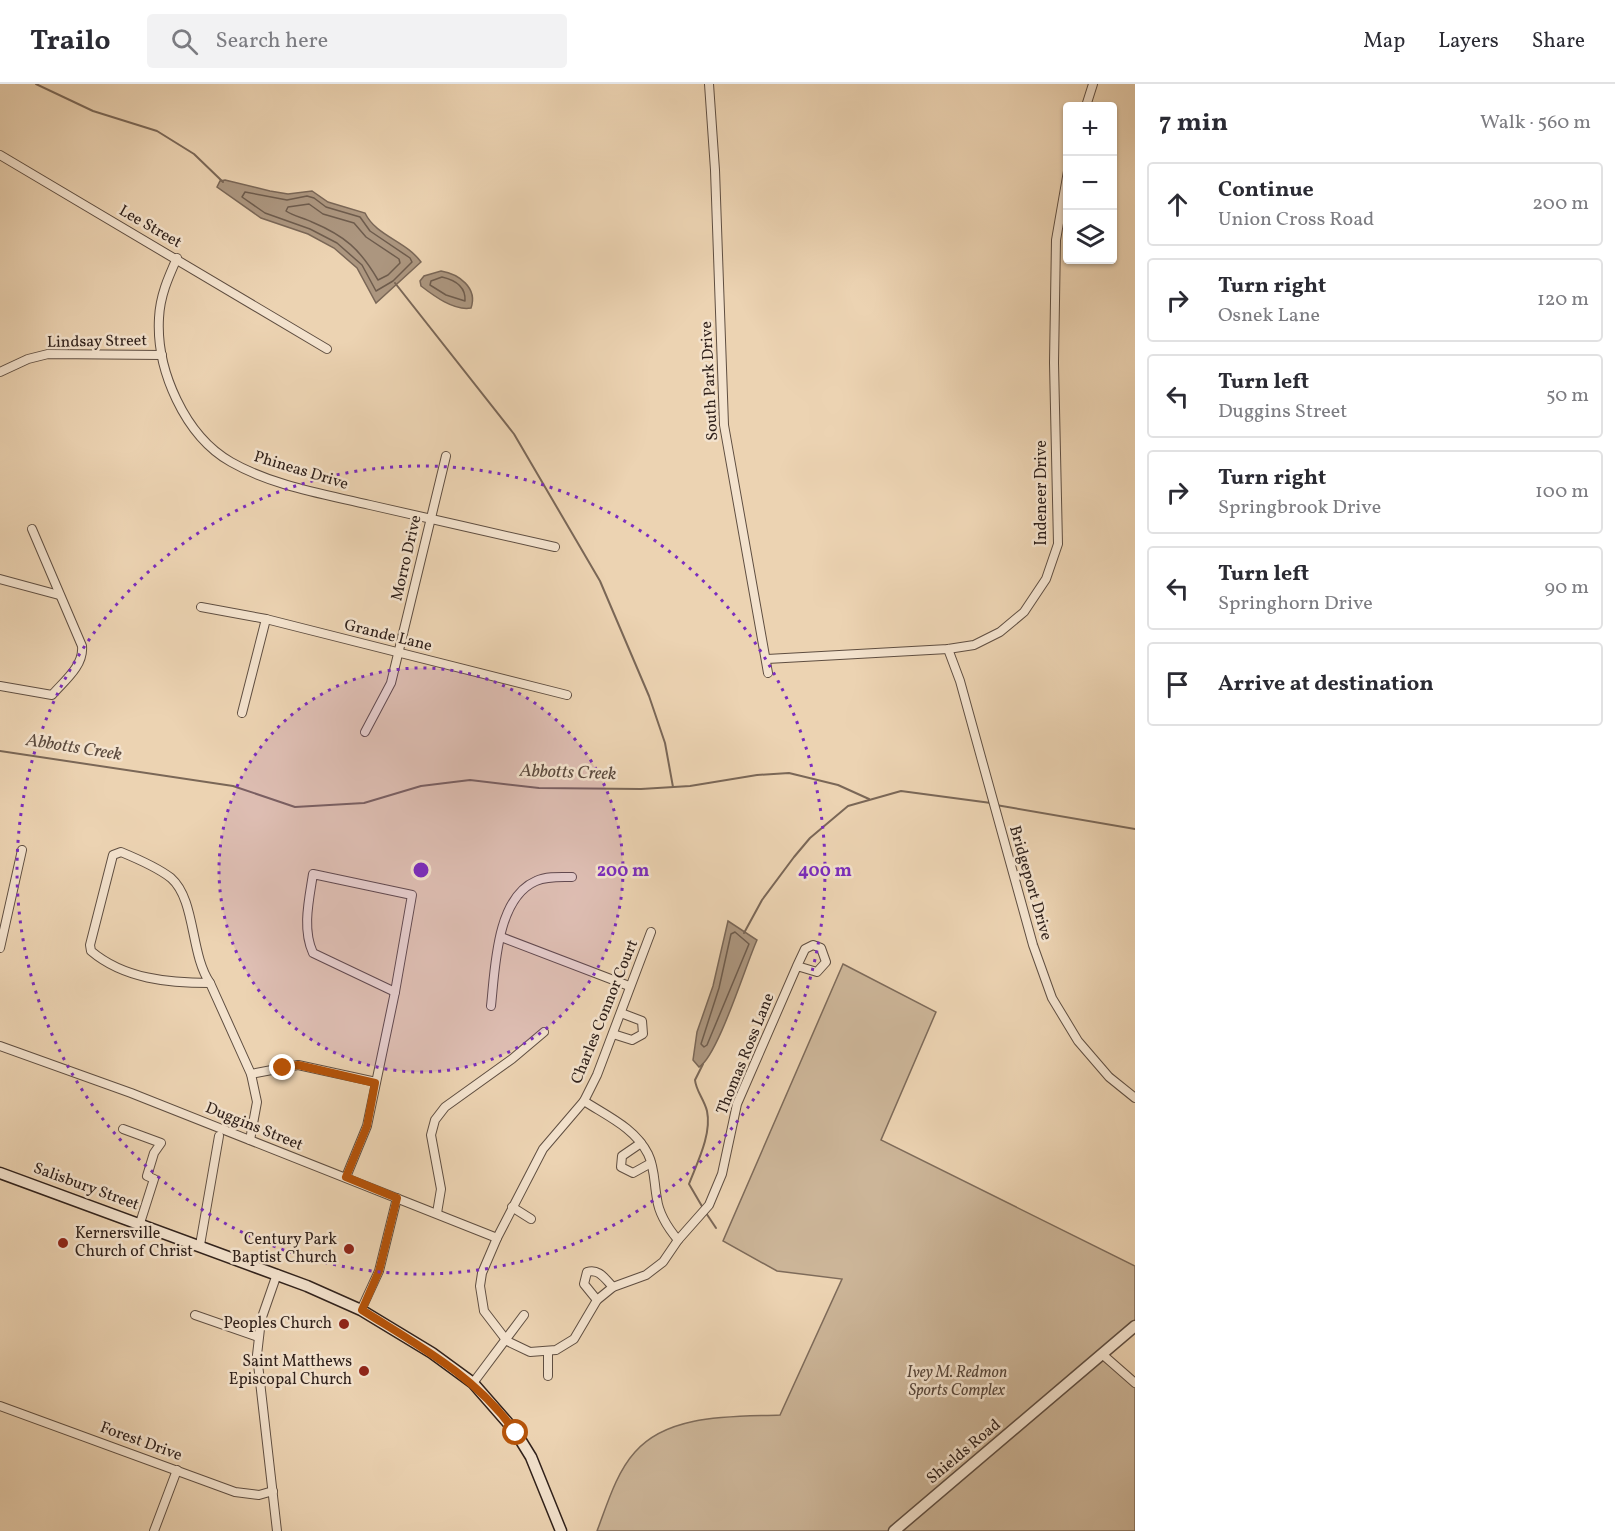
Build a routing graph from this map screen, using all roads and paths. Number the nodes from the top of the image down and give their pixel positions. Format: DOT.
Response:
graph roads {
  1 [pos="709,84"];
  2 [pos="1092,84"];
  3 [pos="1087,102"];
  4 [pos="0,155"];
  5 [pos="1063,200"];
  6 [pos="177,258"];
  7 [pos="327,349"];
  8 [pos="162,355"];
  9 [pos="0,372"];
  10 [pos="446,456"];
  11 [pos="429,518"];
  12 [pos="32,529"];
  13 [pos="555,547"];
  14 [pos="0,579"];
  15 [pos="59,595"];
  16 [pos="201,607"];
  17 [pos="266,619"];
  18 [pos="948,649"];
  19 [pos="400,652"];
  20 [pos="767,659"];
  21 [pos="768,673"];
  22 [pos="0,687"];
  23 [pos="567,695"];
  24 [pos="242,712"];
  25 [pos="365,732"];
  26 [pos="22,850"];
  27 [pos="573,877"];
  28 [pos="651,932"];
  29 [pos="501,938"];
  30 [pos="0,948"];
  31 [pos="797,966"];
  32 [pos="210,982"];
  33 [pos="629,986"];
  34 [pos="395,992"];
  35 [pos="491,1006"];
  36 [pos="621,1013"];
  37 [pos="544,1032"];
  38 [pos="613,1034"];
  39 [pos="0,1046"];
  40 [pos="251,1074"];
  41 [pos="375,1083"];
  42 [pos="1135,1098"];
  43 [pos="584,1101"];
  44 [pos="123,1129"];
  45 [pos="219,1136"];
  46 [pos="250,1140"];
  47 [pos="641,1143"];
  48 [pos="651,1163"];
  49 [pos="0,1173"];
  50 [pos="346,1177"];
  51 [pos="397,1198"];
  52 [pos="512,1208"];
  53 [pos="437,1213"];
  54 [pos="531,1219"];
  55 [pos="140,1223"];
  56 [pos="497,1238"];
  57 [pos="678,1240"];
  58 [pos="200,1245"];
  59 [pos="277,1274"];
  60 [pos="613,1287"];
  61 [pos="597,1300"];
  62 [pos="362,1310"];
  63 [pos="195,1315"];
  64 [pos="524,1315"];
  65 [pos="1135,1326"];
  66 [pos="258,1337"];
  67 [pos="507,1341"];
  68 [pos="548,1352"];
  69 [pos="1102,1354"];
  70 [pos="548,1376"];
  71 [pos="473,1383"];
  72 [pos="1135,1383"];
  73 [pos="0,1406"];
  74 [pos="177,1470"];
  75 [pos="273,1491"];
  76 [pos="154,1531"];
  77 [pos="277,1531"];
  78 [pos="561,1531"];
  79 [pos="894,1531"];
  1 -- 20 [label="street, South Park Drive"];
  2 -- 3 [label="street"];
  4 -- 6 [label="street, Lee Street"];
  5 -- 18 [label="street, Indeneer Drive"];
  6 -- 7 [label="street, Lee Street"];
  6 -- 8 [label="street, Phineas Drive"];
  8 -- 9 [label="street, Lindsay Street"];
  8 -- 11 [label="street, Phineas Drive"];
  10 -- 11 [label="street, Morro Drive"];
  11 -- 13 [label="street, Phineas Drive"];
  11 -- 19 [label="street, Morro Drive"];
  12 -- 15 [label="street"];
  14 -- 15 [label="street"];
  15 -- 22 [label="street"];
  16 -- 17 [label="street, Grande Lane"];
  17 -- 19 [label="street, Grande Lane"];
  17 -- 24 [label="street"];
  18 -- 20 [label="street, Indeneer Drive"];
  18 -- 42 [label="street, Bridgeport Drive"];
  19 -- 23 [label="street, Grande Lane"];
  19 -- 25 [label="street, Morro Drive"];
  20 -- 21 [label="street, South Park Drive"];
  26 -- 30 [label="street"];
  27 -- 29 [label="street"];
  28 -- 33 [label="street, Charles Connor Court"];
  29 -- 33 [label="street"];
  29 -- 35 [label="street"];
  31 -- 57 [label="street, Thomas Ross Lane"];
  32 -- 32 [label="street"];
  32 -- 40 [label="street"];
  33 -- 36 [label="street, Charles Connor Court"];
  34 -- 34 [label="street"];
  34 -- 41 [label="street"];
  36 -- 38 [label="street, Charles Connor Court"];
  36 -- 38 [label="street"];
  37 -- 53 [label="street"];
  38 -- 43 [label="street, Charles Connor Court"];
  39 -- 46 [label="street, Duggins Street"];
  40 -- 41 [label="street"];
  40 -- 46 [label="street"];
  41 -- 50 [label="street"];
  43 -- 47 [label="street"];
  43 -- 52 [label="street, Charles Connor Court"];
  44 -- 55 [label="street"];
  45 -- 58 [label="street"];
  46 -- 50 [label="street, Duggins Street"];
  47 -- 48 [label="street"];
  47 -- 48 [label="street"];
  48 -- 57 [label="street"];
  49 -- 55 [label="main road, Salisbury Street"];
  50 -- 51 [label="street, Duggins Street"];
  51 -- 53 [label="street, Duggins Street"];
  51 -- 62 [label="street"];
  52 -- 54 [label="street"];
  52 -- 56 [label="street, Charles Connor Court"];
  53 -- 56 [label="street, Duggins Street"];
  55 -- 58 [label="main road, Salisbury Street"];
  56 -- 67 [label="street, Charles Connor Court"];
  57 -- 60 [label="street, Thomas Ross Lane"];
  58 -- 59 [label="main road, Salisbury Street"];
  59 -- 62 [label="main road, Salisbury Street"];
  59 -- 66 [label="street"];
  60 -- 61 [label="street, Thomas Ross Lane"];
  60 -- 61 [label="street"];
  61 -- 68 [label="street, Thomas Ross Lane"];
  62 -- 71 [label="main road, Salisbury Street"];
  63 -- 66 [label="street"];
  64 -- 67 [label="street"];
  65 -- 69 [label="main road, Shields Road"];
  66 -- 75 [label="street"];
  67 -- 68 [label="street"];
  67 -- 71 [label="street"];
  68 -- 70 [label="street"];
  69 -- 72 [label="street"];
  69 -- 79 [label="main road, Shields Road"];
  71 -- 78 [label="main road, Salisbury Street"];
  73 -- 74 [label="street, Forest Drive"];
  74 -- 75 [label="street, Forest Drive"];
  74 -- 76 [label="street"];
  75 -- 77 [label="street"];
}
